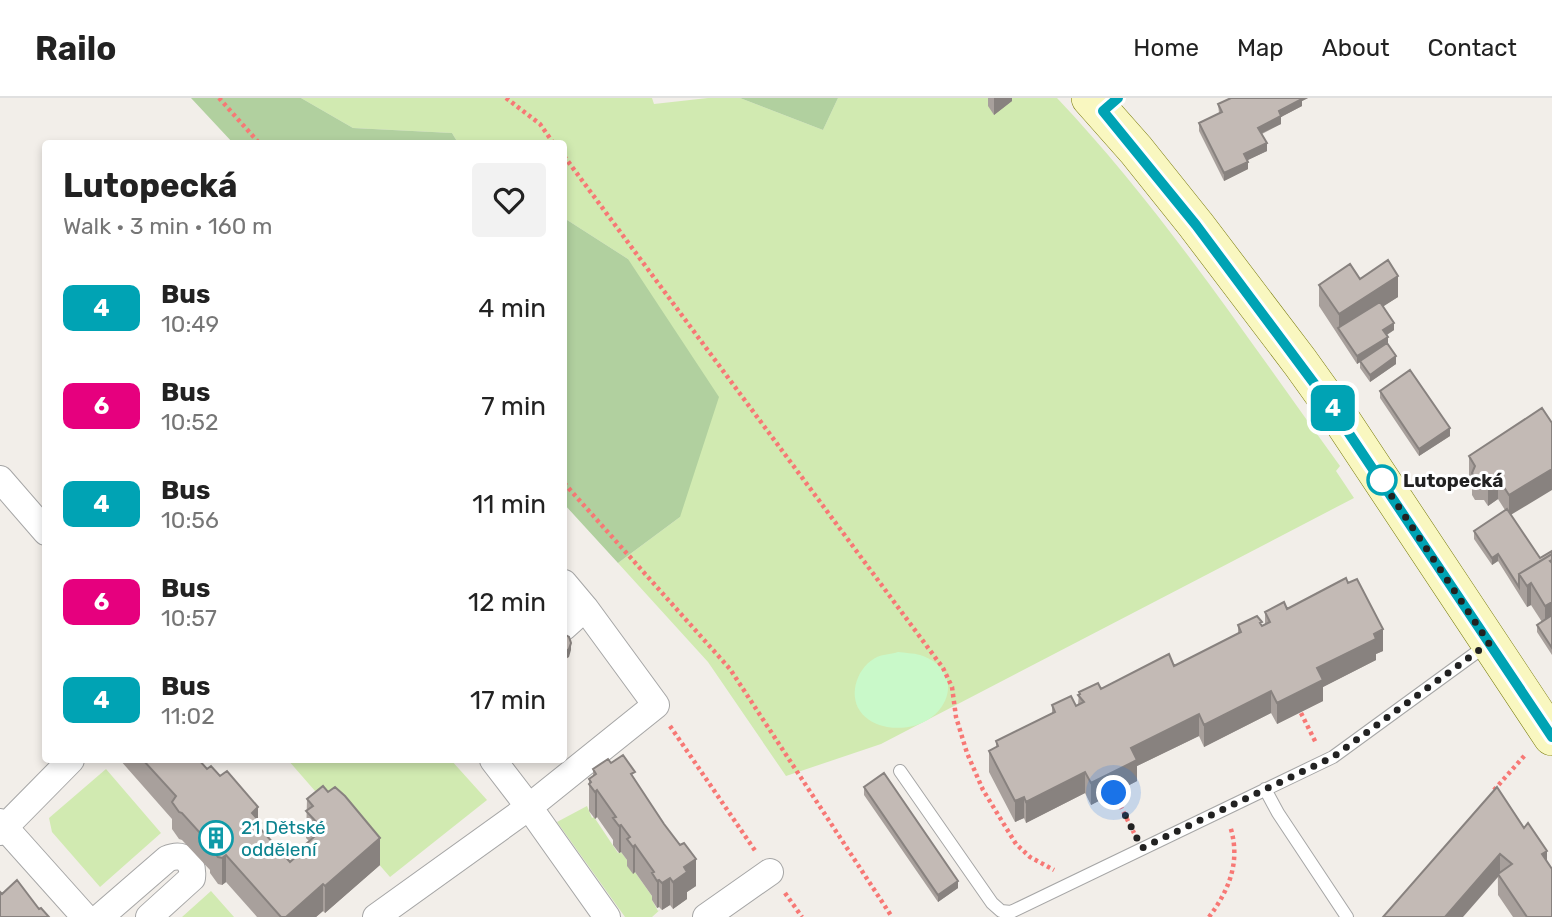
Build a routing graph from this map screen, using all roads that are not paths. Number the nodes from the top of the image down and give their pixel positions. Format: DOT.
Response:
graph roads {
  1 [pos="1104,102"];
  2 [pos="0,480"];
  3 [pos="42,527"];
  4 [pos="567,587"];
  5 [pos="585,608"];
  6 [pos="567,623"];
  7 [pos="1489,643"];
  8 [pos="1542,742"];
  9 [pos="68,763"];
  10 [pos="495,763"];
  11 [pos="900,771"];
  12 [pos="1265,789"];
  13 [pos="529,807"];
  14 [pos="2,827"];
  15 [pos="770,872"];
  16 [pos="85,917"];
  17 [pos="100,917"];
  18 [pos="149,917"];
  19 [pos="376,917"];
  20 [pos="607,917"];
  21 [pos="706,917"];
  22 [pos="1347,917"];
  1 -- 7 [label="main road"];
  2 -- 3 [label="street"];
  4 -- 5 [label="street"];
  5 -- 6 [label="street"];
  5 -- 13 [label="street"];
  7 -- 8 [label="main road"];
  7 -- 12 [label="lane"];
  9 -- 14 [label="street"];
  10 -- 13 [label="street"];
  11 -- 12 [label="lane"];
  12 -- 22 [label="lane"];
  13 -- 19 [label="street"];
  13 -- 20 [label="street"];
  14 -- 16 [label="street"];
  15 -- 21 [label="street"];
  17 -- 18 [label="street"];
}
